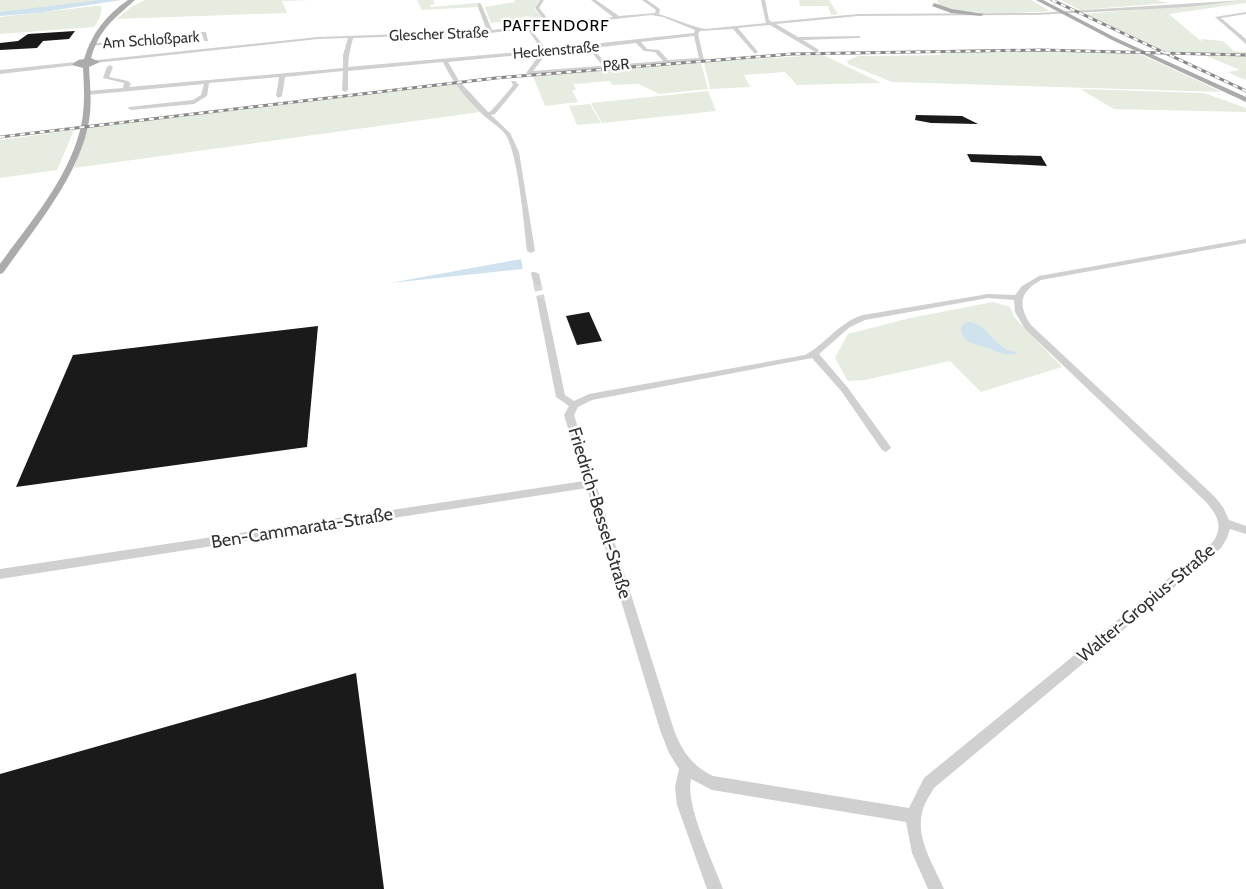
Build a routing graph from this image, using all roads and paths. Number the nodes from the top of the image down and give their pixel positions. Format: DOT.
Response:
graph roads {
  1 [pos="131,0"];
  2 [pos="542,0"];
  3 [pos="593,0"];
  4 [pos="644,0"];
  5 [pos="763,0"];
  6 [pos="1039,0"];
  7 [pos="1244,0"];
  8 [pos="933,2"];
  9 [pos="479,4"];
  10 [pos="662,7"];
  11 [pos="656,11"];
  12 [pos="1246,13"];
  13 [pos="828,14"];
  14 [pos="942,14"];
  15 [pos="981,14"];
  16 [pos="618,18"];
  17 [pos="807,18"];
  18 [pos="769,22"];
  19 [pos="551,26"];
  20 [pos="734,27"];
  21 [pos="531,30"];
  22 [pos="1232,30"];
  23 [pos="1246,31"];
  24 [pos="490,32"];
  25 [pos="697,32"];
  26 [pos="859,36"];
  27 [pos="351,37"];
  28 [pos="797,39"];
  29 [pos="206,40"];
  30 [pos="638,42"];
  31 [pos="1246,42"];
  32 [pos="91,44"];
  33 [pos="590,47"];
  34 [pos="646,50"];
  35 [pos="545,51"];
  36 [pos="756,52"];
  37 [pos="817,52"];
  38 [pos="445,60"];
  39 [pos="647,60"];
  40 [pos="97,62"];
  41 [pos="667,62"];
  42 [pos="87,63"];
  43 [pos="602,63"];
  44 [pos="75,64"];
  45 [pos="110,66"];
  46 [pos="346,69"];
  47 [pos="0,72"];
  48 [pos="282,76"];
  49 [pos="207,82"];
  50 [pos="513,82"];
  51 [pos="126,88"];
  52 [pos="345,90"];
  53 [pos="87,93"];
  54 [pos="279,96"];
  55 [pos="1246,100"];
  56 [pos="131,108"];
  57 [pos="485,114"];
  58 [pos="1246,241"];
  59 [pos="531,251"];
  60 [pos="0,271"];
  61 [pos="1018,298"];
  62 [pos="541,300"];
  63 [pos="814,354"];
  64 [pos="574,406"];
  65 [pos="886,448"];
  66 [pos="590,484"];
  67 [pos="1226,524"];
  68 [pos="1246,530"];
  69 [pos="0,575"];
  70 [pos="686,769"];
  71 [pos="914,816"];
  72 [pos="715,889"];
  73 [pos="936,889"];
  1 -- 32 [label="main road"];
  2 -- 19 [label="street"];
  3 -- 16 [label="street"];
  4 -- 11 [label="street"];
  5 -- 18 [label="street"];
  6 -- 55 [label="main road"];
  7 -- 15 [label="street, Glescher Straße"];
  8 -- 14 [label="main road"];
  8 -- 15 [label="main road"];
  9 -- 24 [label="street"];
  10 -- 11 [label="street"];
  11 -- 16 [label="street, Glescher Straße"];
  11 -- 25 [label="street, Glescher Straße"];
  12 -- 22 [label="street"];
  13 -- 17 [label="street, Glescher Straße"];
  14 -- 15 [label="street, Glescher Straße"];
  14 -- 17 [label="street, Glescher Straße"];
  16 -- 19 [label="street, Glescher Straße"];
  17 -- 18 [label="street, Glescher Straße"];
  18 -- 20 [label="street, Glescher Straße"];
  18 -- 28 [label="street"];
  19 -- 24 [label="street, Glescher Straße"];
  20 -- 25 [label="street, Glescher Straße"];
  20 -- 36 [label="street"];
  21 -- 35 [label="street"];
  22 -- 23 [label="street"];
  22 -- 31 [label="street"];
  24 -- 27 [label="street, Glescher Straße"];
  25 -- 30 [label="street, Heckenstraße"];
  25 -- 41 [label="street, P&R"];
  26 -- 28 [label="street"];
  27 -- 40 [label="street, Glescher Straße"];
  27 -- 46 [label="street"];
  28 -- 37 [label="street"];
  29 -- 32 [label="street, Am Schloßpark"];
  30 -- 33 [label="street, Heckenstraße"];
  30 -- 34 [label="street"];
  32 -- 42 [label="main road"];
  33 -- 35 [label="street, Heckenstraße"];
  33 -- 43 [label="street"];
  34 -- 39 [label="street"];
  34 -- 41 [label="street"];
  35 -- 38 [label="street, Heckenstraße"];
  35 -- 41 [label="street, P&R"];
  38 -- 46 [label="street, Heckenstraße"];
  38 -- 57 [label="street"];
  40 -- 42 [label="main road"];
  42 -- 44 [label="main road"];
  42 -- 53 [label="main road"];
  44 -- 47 [label="street"];
  45 -- 51 [label="street"];
  46 -- 48 [label="street, Heckenstraße"];
  46 -- 52 [label="street"];
  48 -- 49 [label="street, Heckenstraße"];
  48 -- 54 [label="street"];
  49 -- 51 [label="street, Heckenstraße"];
  49 -- 56 [label="street"];
  50 -- 57 [label="street"];
  51 -- 53 [label="street, Heckenstraße"];
  53 -- 60 [label="main road"];
  57 -- 59 [label="street"];
  58 -- 61 [label="street"];
  61 -- 63 [label="street"];
  61 -- 67 [label="street, Walter-Gropius-Straße"];
  62 -- 64 [label="street"];
  63 -- 64 [label="street, Friedrich-Bessel-Straße"];
  63 -- 65 [label="street"];
  64 -- 66 [label="street, Friedrich-Bessel-Straße"];
  66 -- 69 [label="street, Ben-Cammarata-Straße"];
  66 -- 70 [label="street, Friedrich-Bessel-Straße"];
  67 -- 68 [label="street"];
  67 -- 71 [label="street, Walter-Gropius-Straße"];
  70 -- 71 [label="street"];
  70 -- 72 [label="street"];
  71 -- 73 [label="street, Walter-Gropius-Straße"];
}
